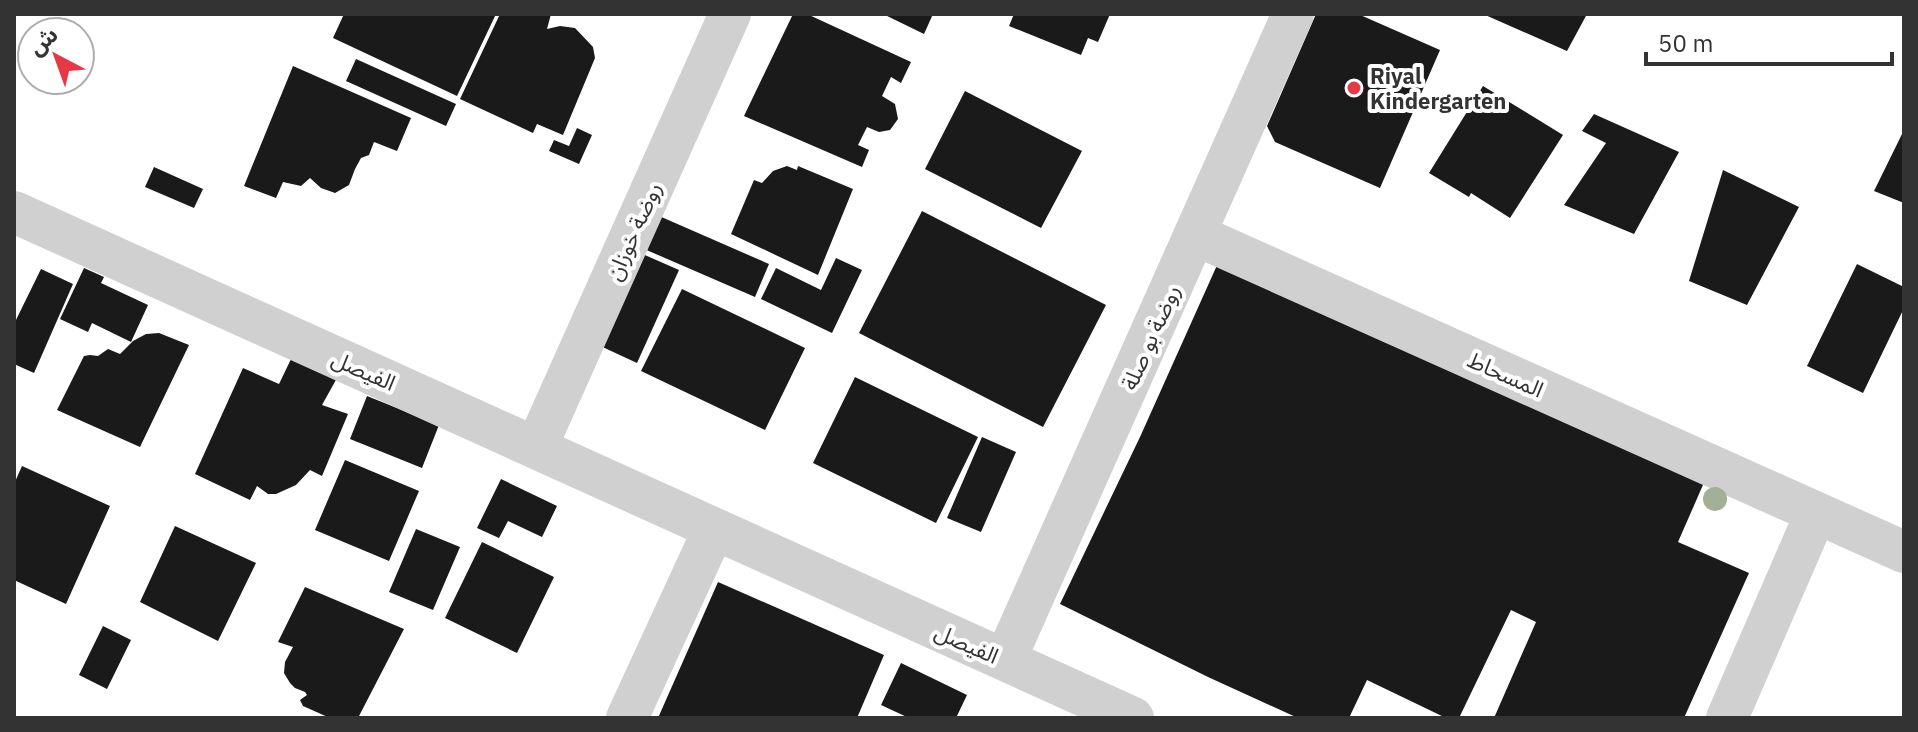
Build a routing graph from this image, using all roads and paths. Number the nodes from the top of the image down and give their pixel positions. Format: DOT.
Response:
graph roads {
  1 [pos="1293,14"];
  2 [pos="725,16"];
  3 [pos="14,212"];
  4 [pos="1196,235"];
  5 [pos="536,448"];
  6 [pos="1816,513"];
  7 [pos="714,529"];
  8 [pos="1904,552"];
  9 [pos="1005,660"];
  10 [pos="627,718"];
  11 [pos="1133,718"];
  12 [pos="1727,718"];
  1 -- 4 [label="street, روضة بو صلة"];
  2 -- 5 [label="street, روضة خوزان"];
  3 -- 5 [label="street, الفيصل"];
  4 -- 6 [label="street, المسحاط"];
  4 -- 9 [label="street, روضة بو صلة"];
  5 -- 7 [label="street, الفيصل"];
  6 -- 8 [label="street, المسحاط"];
  6 -- 12 [label="street"];
  7 -- 9 [label="street, الفيصل"];
  7 -- 10 [label="street"];
  9 -- 11 [label="street, الفيصل"];
}
